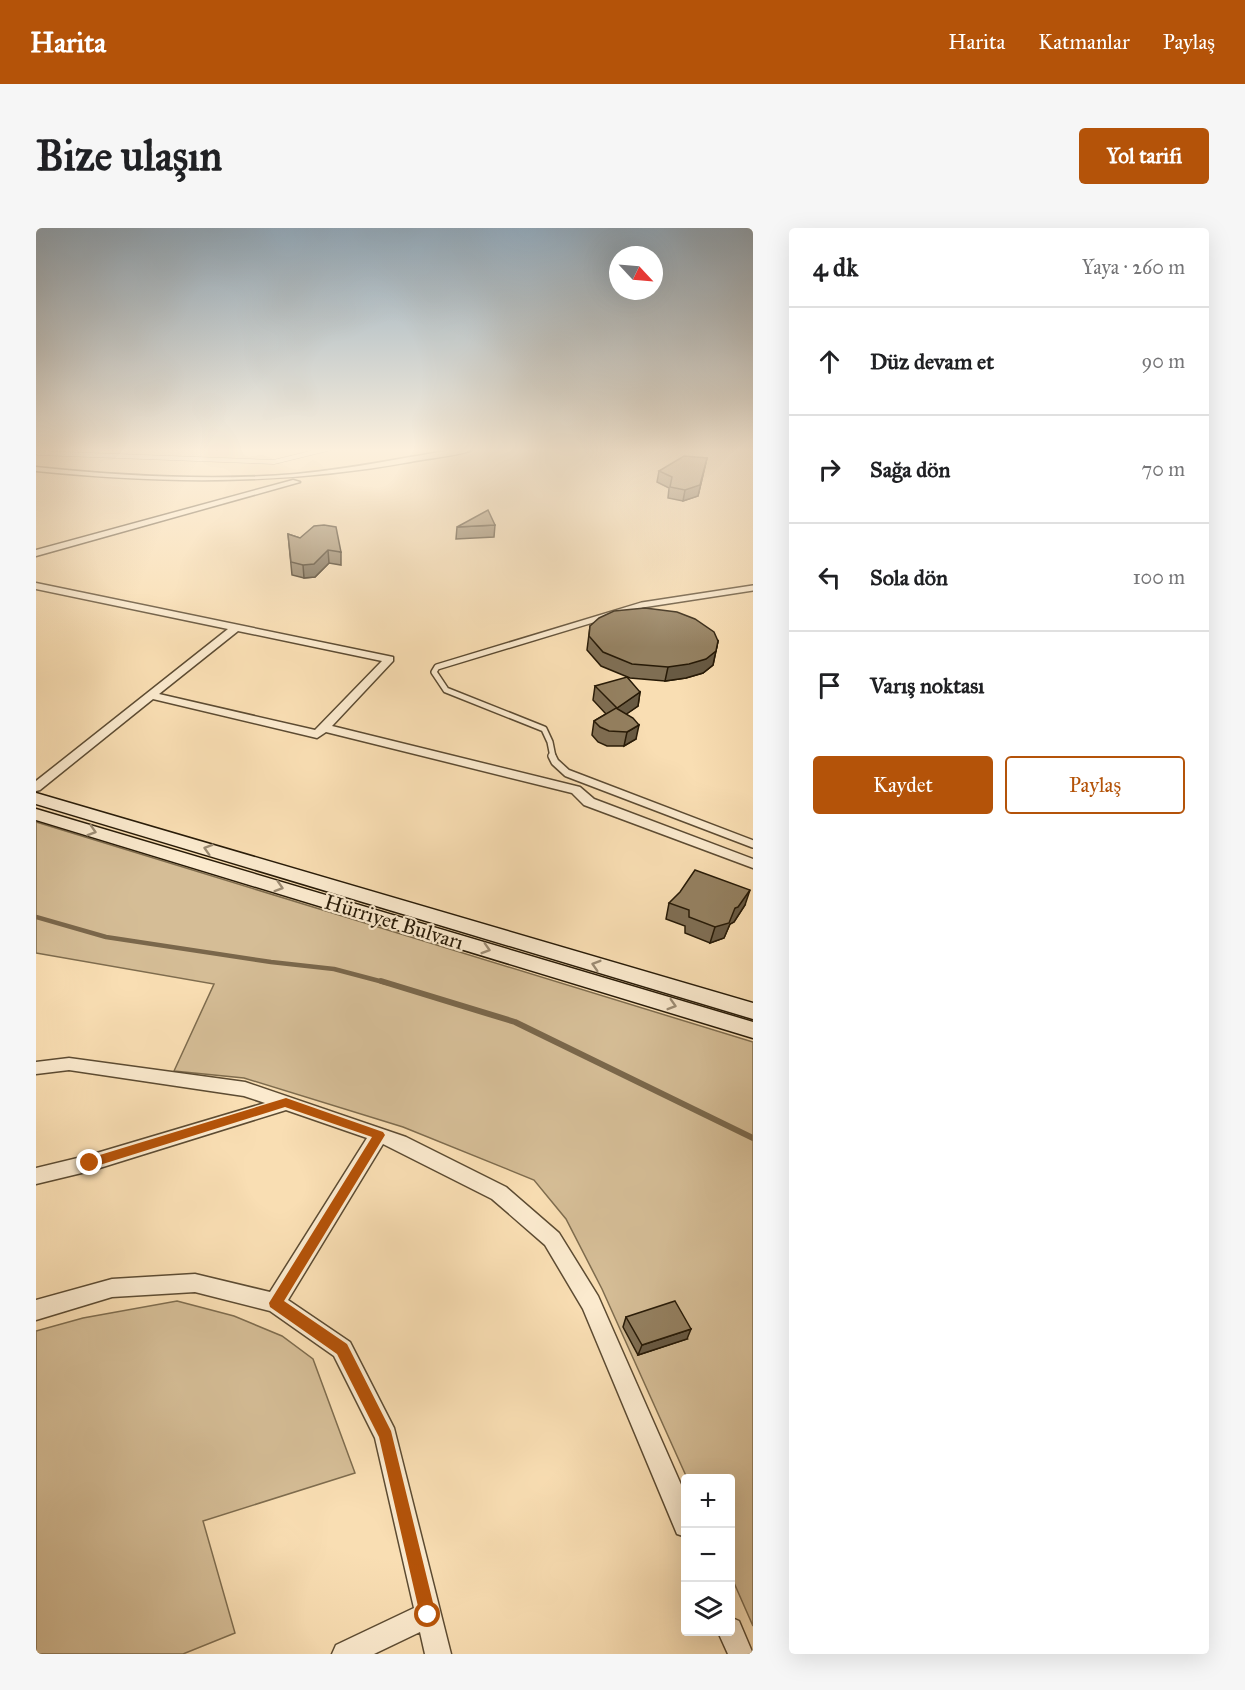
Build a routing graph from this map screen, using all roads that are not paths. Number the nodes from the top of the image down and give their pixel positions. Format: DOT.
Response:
graph roads {
  1 [pos="177,515"];
  2 [pos="36,553"];
  3 [pos="36,586"];
  4 [pos="753,588"];
  5 [pos="236,627"];
  6 [pos="150,695"];
  7 [pos="324,728"];
  8 [pos="36,787"];
  9 [pos="36,798"];
  10 [pos="36,814"];
  11 [pos="753,844"];
  12 [pos="753,864"];
  13 [pos="753,1011"];
  14 [pos="753,1030"];
  15 [pos="36,1068"];
  16 [pos="286,1103"];
  17 [pos="379,1135"];
  18 [pos="36,1176"];
  19 [pos="275,1303"];
  20 [pos="36,1310"];
  21 [pos="681,1513"];
  22 [pos="428,1615"];
  23 [pos="733,1636"];
  24 [pos="345,1654"];
  25 [pos="438,1654"];
  26 [pos="741,1654"];
  1 -- 2 [label="street"];
  3 -- 5 [label="street"];
  4 -- 11 [label="lane"];
  5 -- 6 [label="street"];
  5 -- 7 [label="street"];
  6 -- 7 [label="street"];
  6 -- 8 [label="street"];
  7 -- 12 [label="street"];
  13 -- 9 [label="main road, Hürriyet Bulvarı, one-way"];
  10 -- 14 [label="main road, Hürriyet Bulvarı, one-way"];
  15 -- 16 [label="street"];
  16 -- 17 [label="street"];
  16 -- 18 [label="street"];
  17 -- 19 [label="street"];
  17 -- 21 [label="street"];
  19 -- 20 [label="street"];
  19 -- 22 [label="street"];
  22 -- 24 [label="street"];
  22 -- 25 [label="street"];
  23 -- 26 [label="street"];
}
